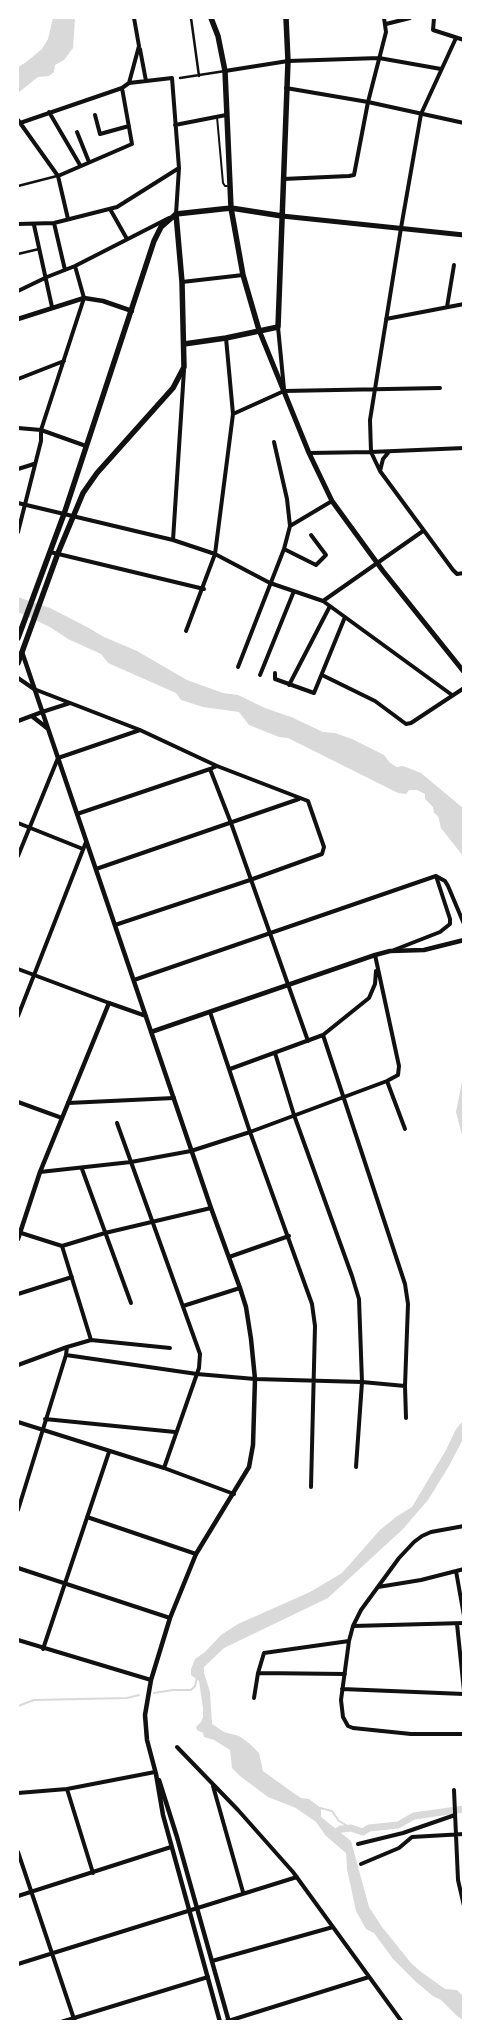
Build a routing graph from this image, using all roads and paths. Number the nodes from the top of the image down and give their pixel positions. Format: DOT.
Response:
graph roads {
  1 [pos="134,18"];
  2 [pos="190,18"];
  3 [pos="211,18"];
  4 [pos="286,18"];
  5 [pos="384,18"];
  6 [pos="410,18"];
  7 [pos="434,18"];
  8 [pos="386,24"];
  9 [pos="456,38"];
  10 [pos="464,40"];
  11 [pos="139,46"];
  12 [pos="379,58"];
  13 [pos="288,61"];
  14 [pos="441,69"];
  15 [pos="225,71"];
  16 [pos="199,76"];
  17 [pos="180,78"];
  18 [pos="146,81"];
  19 [pos="129,83"];
  20 [pos="122,88"];
  21 [pos="286,88"];
  22 [pos="368,102"];
  23 [pos="49,112"];
  24 [pos="422,114"];
  25 [pos="95,115"];
  26 [pos="226,115"];
  27 [pos="216,118"];
  28 [pos="19,121"];
  29 [pos="464,123"];
  30 [pos="175,125"];
  31 [pos="129,126"];
  32 [pos="77,132"];
  33 [pos="89,162"];
  34 [pos="80,165"];
  35 [pos="178,168"];
  36 [pos="58,176"];
  37 [pos="283,179"];
  38 [pos="230,184"];
  39 [pos="18,186"];
  40 [pos="231,208"];
  41 [pos="110,209"];
  42 [pos="175,215"];
  43 [pos="282,216"];
  44 [pos="68,218"];
  45 [pos="54,223"];
  46 [pos="18,224"];
  47 [pos="34,225"];
  48 [pos="401,228"];
  49 [pos="464,236"];
  50 [pos="127,240"];
  51 [pos="40,249"];
  52 [pos="18,254"];
  53 [pos="454,265"];
  54 [pos="75,266"];
  55 [pos="65,270"];
  56 [pos="243,275"];
  57 [pos="46,276"];
  58 [pos="182,282"];
  59 [pos="18,291"];
  60 [pos="84,298"];
  61 [pos="464,304"];
  62 [pos="52,307"];
  63 [pos="447,307"];
  64 [pos="132,311"];
  65 [pos="18,319"];
  66 [pos="386,319"];
  67 [pos="278,327"];
  68 [pos="259,330"];
  69 [pos="226,338"];
  70 [pos="184,344"];
  71 [pos="64,361"];
  72 [pos="184,367"];
  73 [pos="18,379"];
  74 [pos="375,388"];
  75 [pos="440,388"];
  76 [pos="284,391"];
  77 [pos="233,414"];
  78 [pos="18,428"];
  79 [pos="41,430"];
  80 [pos="274,442"];
  81 [pos="86,446"];
  82 [pos="464,448"];
  83 [pos="372,452"];
  84 [pos="389,452"];
  85 [pos="309,453"];
  86 [pos="34,464"];
  87 [pos="18,469"];
  88 [pos="380,471"];
  89 [pos="332,501"];
  90 [pos="18,503"];
  91 [pos="24,503"];
  92 [pos="64,514"];
  93 [pos="72,517"];
  94 [pos="290,526"];
  95 [pos="423,531"];
  96 [pos="18,532"];
  97 [pos="311,535"];
  98 [pos="174,540"];
  99 [pos="284,549"];
  100 [pos="50,552"];
  101 [pos="58,553"];
  102 [pos="215,554"];
  103 [pos="377,562"];
  104 [pos="464,572"];
  105 [pos="270,583"];
  106 [pos="204,589"];
  107 [pos="294,591"];
  108 [pos="323,601"];
  109 [pos="330,606"];
  110 [pos="345,617"];
  111 [pos="186,632"];
  112 [pos="18,637"];
  113 [pos="22,652"];
  114 [pos="18,663"];
  115 [pos="238,667"];
  116 [pos="464,672"];
  117 [pos="275,673"];
  118 [pos="260,675"];
  119 [pos="322,675"];
  120 [pos="18,678"];
  121 [pos="289,685"];
  122 [pos="464,688"];
  123 [pos="34,689"];
  124 [pos="452,695"];
  125 [pos="70,702"];
  126 [pos="42,712"];
  127 [pos="33,717"];
  128 [pos="18,721"];
  129 [pos="48,728"];
  130 [pos="140,730"];
  131 [pos="58,758"];
  132 [pos="217,766"];
  133 [pos="210,769"];
  134 [pos="300,798"];
  135 [pos="77,814"];
  136 [pos="18,823"];
  137 [pos="231,823"];
  138 [pos="29,828"];
  139 [pos="86,841"];
  140 [pos="83,849"];
  141 [pos="18,856"];
  142 [pos="96,869"];
  143 [pos="436,876"];
  144 [pos="250,880"];
  145 [pos="114,924"];
  146 [pos="464,924"];
  147 [pos="270,934"];
  148 [pos="464,940"];
  149 [pos="390,951"];
  150 [pos="375,955"];
  151 [pos="377,966"];
  152 [pos="18,969"];
  153 [pos="34,975"];
  154 [pos="134,980"];
  155 [pos="287,984"];
  156 [pos="109,1003"];
  157 [pos="210,1012"];
  158 [pos="18,1016"];
  159 [pos="146,1016"];
  160 [pos="151,1032"];
  161 [pos="323,1035"];
  162 [pos="308,1041"];
  163 [pos="275,1053"];
  164 [pos="230,1068"];
  165 [pos="387,1081"];
  166 [pos="174,1098"];
  167 [pos="342,1098"];
  168 [pos="18,1102"];
  169 [pos="68,1103"];
  170 [pos="294,1115"];
  171 [pos="62,1118"];
  172 [pos="118,1122"];
  173 [pos="405,1129"];
  174 [pos="250,1132"];
  175 [pos="191,1151"];
  176 [pos="131,1162"];
  177 [pos="82,1169"];
  178 [pos="40,1172"];
  179 [pos="211,1208"];
  180 [pos="152,1222"];
  181 [pos="19,1232"];
  182 [pos="105,1233"];
  183 [pos="289,1236"];
  184 [pos="18,1239"];
  185 [pos="62,1246"];
  186 [pos="229,1257"];
  187 [pos="72,1277"];
  188 [pos="240,1288"];
  189 [pos="18,1294"];
  190 [pos="131,1303"];
  191 [pos="183,1306"];
  192 [pos="91,1340"];
  193 [pos="67,1347"];
  194 [pos="170,1348"];
  195 [pos="66,1355"];
  196 [pos="18,1365"];
  197 [pos="197,1374"];
  198 [pos="255,1380"];
  199 [pos="314,1381"];
  200 [pos="362,1382"];
  201 [pos="405,1386"];
  202 [pos="406,1418"];
  203 [pos="45,1420"];
  204 [pos="18,1422"];
  205 [pos="42,1430"];
  206 [pos="175,1432"];
  207 [pos="109,1452"];
  208 [pos="356,1467"];
  209 [pos="164,1468"];
  210 [pos="310,1487"];
  211 [pos="234,1494"];
  212 [pos="18,1510"];
  213 [pos="88,1517"];
  214 [pos="464,1526"];
  215 [pos="196,1554"];
  216 [pos="18,1568"];
  217 [pos="464,1569"];
  218 [pos="456,1571"];
  219 [pos="66,1583"];
  220 [pos="378,1587"];
  221 [pos="463,1613"];
  222 [pos="170,1618"];
  223 [pos="464,1623"];
  224 [pos="457,1624"];
  225 [pos="353,1626"];
  226 [pos="18,1640"];
  227 [pos="349,1641"];
  228 [pos="43,1649"];
  229 [pos="258,1673"];
  230 [pos="345,1674"];
  231 [pos="151,1680"];
  232 [pos="342,1689"];
  233 [pos="464,1693"];
  234 [pos="254,1698"];
  235 [pos="464,1734"];
  236 [pos="176,1747"];
  237 [pos="156,1773"];
  238 [pos="212,1784"];
  239 [pos="67,1789"];
  240 [pos="454,1790"];
  241 [pos="18,1793"];
  242 [pos="455,1815"];
  243 [pos="456,1834"];
  244 [pos="464,1834"];
  245 [pos="358,1844"];
  246 [pos="171,1847"];
  247 [pos="18,1852"];
  248 [pos="361,1864"];
  249 [pos="93,1873"];
  250 [pos="297,1877"];
  251 [pos="31,1892"];
  252 [pos="243,1892"];
  253 [pos="461,1893"];
  254 [pos="18,1896"];
  255 [pos="196,1906"];
  256 [pos="464,1906"];
  257 [pos="188,1909"];
  258 [pos="333,1927"];
  259 [pos="51,1952"];
  260 [pos="212,1961"];
  261 [pos="18,1964"];
  262 [pos="208,1977"];
  263 [pos="369,1977"];
  264 [pos="74,2018"];
  265 [pos="228,2021"];
  266 [pos="61,2022"];
  267 [pos="220,2022"];
  268 [pos="402,2022"];
  1 -- 11 [label="street"];
  2 -- 16 [label="street"];
  3 -- 15 [label="main road"];
  4 -- 13 [label="main road"];
  5 -- 8 [label="street"];
  6 -- 8 [label="street"];
  7 -- 9 [label="street"];
  8 -- 12 [label="street"];
  9 -- 10 [label="street"];
  9 -- 14 [label="street"];
  11 -- 18 [label="street"];
  11 -- 19 [label="street"];
  12 -- 13 [label="street"];
  12 -- 14 [label="street"];
  12 -- 22 [label="street"];
  13 -- 15 [label="street"];
  13 -- 21 [label="main road"];
  14 -- 24 [label="street"];
  15 -- 16 [label="street"];
  15 -- 26 [label="main road"];
  16 -- 17 [label="street"];
  18 -- 19 [label="street"];
  18 -- 30 [label="street"];
  19 -- 20 [label="street"];
  20 -- 23 [label="street"];
  20 -- 31 [label="street"];
  21 -- 22 [label="street"];
  21 -- 37 [label="main road"];
  22 -- 24 [label="street"];
  22 -- 37 [label="street"];
  23 -- 28 [label="street"];
  23 -- 34 [label="street"];
  24 -- 29 [label="street"];
  24 -- 48 [label="street"];
  25 -- 31 [label="street"];
  26 -- 27 [label="street"];
  26 -- 38 [label="main road"];
  27 -- 30 [label="street"];
  27 -- 38 [label="lane"];
  28 -- 36 [label="street"];
  30 -- 35 [label="street"];
  31 -- 33 [label="street"];
  32 -- 33 [label="street"];
  33 -- 34 [label="street"];
  34 -- 36 [label="street"];
  35 -- 41 [label="street"];
  35 -- 42 [label="street"];
  36 -- 39 [label="street"];
  36 -- 44 [label="street"];
  37 -- 43 [label="main road"];
  38 -- 40 [label="main road"];
  40 -- 42 [label="main road"];
  40 -- 43 [label="main road"];
  40 -- 56 [label="main road"];
  41 -- 44 [label="street"];
  41 -- 50 [label="street"];
  42 -- 50 [label="street"];
  42 -- 58 [label="main road"];
  42 -- 64 [label="main road"];
  43 -- 48 [label="main road"];
  43 -- 67 [label="main road"];
  44 -- 45 [label="street"];
  45 -- 47 [label="street"];
  45 -- 55 [label="street"];
  46 -- 47 [label="street"];
  47 -- 51 [label="street"];
  48 -- 49 [label="main road"];
  48 -- 66 [label="street"];
  50 -- 54 [label="street"];
  51 -- 52 [label="street"];
  51 -- 57 [label="street"];
  53 -- 63 [label="street"];
  54 -- 55 [label="street"];
  54 -- 60 [label="street"];
  55 -- 57 [label="street"];
  56 -- 58 [label="street"];
  56 -- 68 [label="main road"];
  57 -- 59 [label="street"];
  57 -- 62 [label="street"];
  58 -- 70 [label="main road"];
  60 -- 62 [label="street"];
  60 -- 64 [label="street"];
  60 -- 71 [label="street"];
  61 -- 63 [label="street"];
  62 -- 65 [label="street"];
  63 -- 66 [label="street"];
  64 -- 81 [label="main road"];
  66 -- 74 [label="street"];
  67 -- 68 [label="main road"];
  67 -- 76 [label="street"];
  68 -- 69 [label="main road"];
  68 -- 76 [label="main road"];
  69 -- 70 [label="main road"];
  69 -- 77 [label="street"];
  70 -- 72 [label="main road"];
  71 -- 73 [label="street"];
  71 -- 79 [label="street"];
  72 -- 93 [label="main road"];
  72 -- 98 [label="street"];
  74 -- 75 [label="street"];
  74 -- 76 [label="street"];
  74 -- 83 [label="street"];
  76 -- 77 [label="street"];
  76 -- 85 [label="main road"];
  77 -- 102 [label="street"];
  78 -- 79 [label="street"];
  79 -- 81 [label="street"];
  79 -- 86 [label="street"];
  80 -- 94 [label="street"];
  81 -- 92 [label="main road"];
  82 -- 84 [label="street"];
  83 -- 84 [label="street"];
  83 -- 85 [label="street"];
  83 -- 88 [label="street"];
  84 -- 88 [label="street"];
  85 -- 89 [label="main road"];
  86 -- 87 [label="street"];
  86 -- 91 [label="street"];
  88 -- 95 [label="street"];
  89 -- 94 [label="street"];
  89 -- 103 [label="main road"];
  90 -- 91 [label="street"];
  91 -- 92 [label="street"];
  91 -- 96 [label="street"];
  92 -- 93 [label="street"];
  92 -- 100 [label="main road"];
  93 -- 98 [label="street"];
  93 -- 101 [label="main road"];
  94 -- 99 [label="street"];
  95 -- 103 [label="street"];
  95 -- 104 [label="street"];
  97 -- 99 [label="street"];
  98 -- 102 [label="street"];
  99 -- 105 [label="street"];
  100 -- 101 [label="street"];
  100 -- 112 [label="main road"];
  101 -- 106 [label="street"];
  101 -- 113 [label="main road"];
  102 -- 105 [label="street"];
  102 -- 106 [label="street"];
  103 -- 108 [label="street"];
  103 -- 116 [label="main road"];
  105 -- 107 [label="street"];
  105 -- 115 [label="street"];
  106 -- 111 [label="street"];
  107 -- 108 [label="street"];
  107 -- 118 [label="street"];
  108 -- 109 [label="street"];
  109 -- 110 [label="street"];
  109 -- 121 [label="street"];
  110 -- 119 [label="street"];
  110 -- 124 [label="street"];
  113 -- 114 [label="main road"];
  113 -- 123 [label="street"];
  117 -- 121 [label="street"];
  119 -- 121 [label="street"];
  119 -- 124 [label="street"];
  120 -- 123 [label="street"];
  122 -- 124 [label="street"];
  123 -- 125 [label="street"];
  123 -- 126 [label="street"];
  125 -- 126 [label="street"];
  125 -- 130 [label="street"];
  126 -- 127 [label="street"];
  126 -- 129 [label="street"];
  127 -- 128 [label="street"];
  127 -- 129 [label="street"];
  129 -- 131 [label="street"];
  130 -- 131 [label="street"];
  130 -- 132 [label="street"];
  131 -- 135 [label="street"];
  131 -- 138 [label="street"];
  132 -- 133 [label="street"];
  132 -- 134 [label="street"];
  133 -- 135 [label="street"];
  133 -- 137 [label="street"];
  134 -- 137 [label="street"];
  134 -- 144 [label="street"];
  135 -- 139 [label="street"];
  136 -- 138 [label="street"];
  137 -- 142 [label="street"];
  137 -- 144 [label="street"];
  138 -- 140 [label="street"];
  138 -- 141 [label="street"];
  139 -- 140 [label="street"];
  139 -- 142 [label="street"];
  140 -- 153 [label="street"];
  142 -- 145 [label="street"];
  143 -- 146 [label="street"];
  143 -- 147 [label="street"];
  143 -- 149 [label="street"];
  144 -- 145 [label="street"];
  144 -- 147 [label="street"];
  145 -- 154 [label="street"];
  147 -- 154 [label="street"];
  147 -- 155 [label="street"];
  148 -- 149 [label="street"];
  149 -- 150 [label="street"];
  150 -- 151 [label="street"];
  150 -- 155 [label="street"];
  151 -- 161 [label="street"];
  151 -- 165 [label="street"];
  152 -- 153 [label="street"];
  153 -- 156 [label="street"];
  153 -- 158 [label="street"];
  154 -- 159 [label="street"];
  155 -- 157 [label="street"];
  155 -- 162 [label="street"];
  156 -- 159 [label="street"];
  156 -- 169 [label="street"];
  157 -- 160 [label="street"];
  157 -- 164 [label="street"];
  159 -- 160 [label="street"];
  160 -- 166 [label="street"];
  161 -- 162 [label="street"];
  161 -- 167 [label="street"];
  162 -- 163 [label="street"];
  163 -- 164 [label="street"];
  163 -- 170 [label="street"];
  164 -- 174 [label="street"];
  165 -- 167 [label="street"];
  165 -- 173 [label="street"];
  166 -- 169 [label="street"];
  166 -- 175 [label="street"];
  167 -- 170 [label="street"];
  167 -- 201 [label="street"];
  168 -- 171 [label="street"];
  169 -- 171 [label="street"];
  170 -- 174 [label="street"];
  170 -- 200 [label="street"];
  171 -- 178 [label="street"];
  172 -- 176 [label="street"];
  174 -- 175 [label="street"];
  174 -- 183 [label="street"];
  175 -- 176 [label="street"];
  175 -- 179 [label="street"];
  176 -- 177 [label="street"];
  176 -- 180 [label="street"];
  177 -- 178 [label="street"];
  177 -- 182 [label="street"];
  178 -- 181 [label="street"];
  179 -- 180 [label="street"];
  179 -- 186 [label="street"];
  180 -- 182 [label="street"];
  180 -- 191 [label="street"];
  181 -- 184 [label="street"];
  181 -- 185 [label="street"];
  182 -- 185 [label="street"];
  182 -- 190 [label="street"];
  183 -- 186 [label="street"];
  183 -- 199 [label="street"];
  185 -- 187 [label="street"];
  186 -- 188 [label="street"];
  187 -- 189 [label="street"];
  187 -- 192 [label="street"];
  188 -- 191 [label="street"];
  188 -- 198 [label="street"];
  191 -- 197 [label="street"];
  192 -- 193 [label="street"];
  192 -- 194 [label="street"];
  193 -- 195 [label="street"];
  193 -- 196 [label="street"];
  195 -- 197 [label="street"];
  195 -- 203 [label="street"];
  197 -- 198 [label="street"];
  197 -- 206 [label="street"];
  198 -- 199 [label="street"];
  198 -- 211 [label="street"];
  199 -- 200 [label="street"];
  199 -- 210 [label="street"];
  200 -- 201 [label="street"];
  200 -- 208 [label="street"];
  201 -- 202 [label="street"];
  203 -- 205 [label="street"];
  203 -- 206 [label="street"];
  204 -- 205 [label="street"];
  205 -- 207 [label="street"];
  205 -- 212 [label="street"];
  206 -- 209 [label="street"];
  207 -- 209 [label="street"];
  207 -- 213 [label="street"];
  209 -- 211 [label="street"];
  211 -- 215 [label="street"];
  213 -- 215 [label="street"];
  213 -- 219 [label="street"];
  214 -- 220 [label="street"];
  215 -- 222 [label="street"];
  216 -- 219 [label="street"];
  217 -- 218 [label="street"];
  218 -- 220 [label="street"];
  218 -- 221 [label="street"];
  219 -- 222 [label="street"];
  219 -- 228 [label="street"];
  220 -- 225 [label="street"];
  222 -- 231 [label="street"];
  223 -- 224 [label="street"];
  224 -- 225 [label="street"];
  224 -- 233 [label="street"];
  225 -- 227 [label="street"];
  226 -- 228 [label="street"];
  227 -- 229 [label="street"];
  227 -- 230 [label="street"];
  228 -- 231 [label="street"];
  229 -- 230 [label="street"];
  229 -- 234 [label="street"];
  230 -- 232 [label="street"];
  231 -- 237 [label="street"];
  232 -- 233 [label="street"];
  232 -- 235 [label="street"];
  236 -- 238 [label="street"];
  237 -- 239 [label="street"];
  237 -- 246 [label="street"];
  237 -- 255 [label="street"];
  238 -- 250 [label="street"];
  238 -- 252 [label="street"];
  239 -- 241 [label="street"];
  239 -- 249 [label="street"];
  240 -- 242 [label="street"];
  242 -- 243 [label="street"];
  242 -- 245 [label="street"];
  243 -- 244 [label="street"];
  243 -- 248 [label="street"];
  243 -- 253 [label="street"];
  246 -- 249 [label="street"];
  246 -- 257 [label="street"];
  247 -- 251 [label="street"];
  249 -- 251 [label="street"];
  250 -- 252 [label="street"];
  250 -- 258 [label="street"];
  251 -- 254 [label="street"];
  251 -- 259 [label="street"];
  252 -- 255 [label="street"];
  253 -- 256 [label="street"];
  255 -- 257 [label="street"];
  255 -- 260 [label="street"];
  257 -- 259 [label="street"];
  257 -- 262 [label="street"];
  258 -- 260 [label="street"];
  258 -- 263 [label="street"];
  259 -- 261 [label="street"];
  259 -- 264 [label="street"];
  260 -- 265 [label="street"];
  262 -- 264 [label="street"];
  262 -- 267 [label="street"];
  263 -- 265 [label="street"];
  263 -- 268 [label="street"];
  264 -- 266 [label="street"];
}
